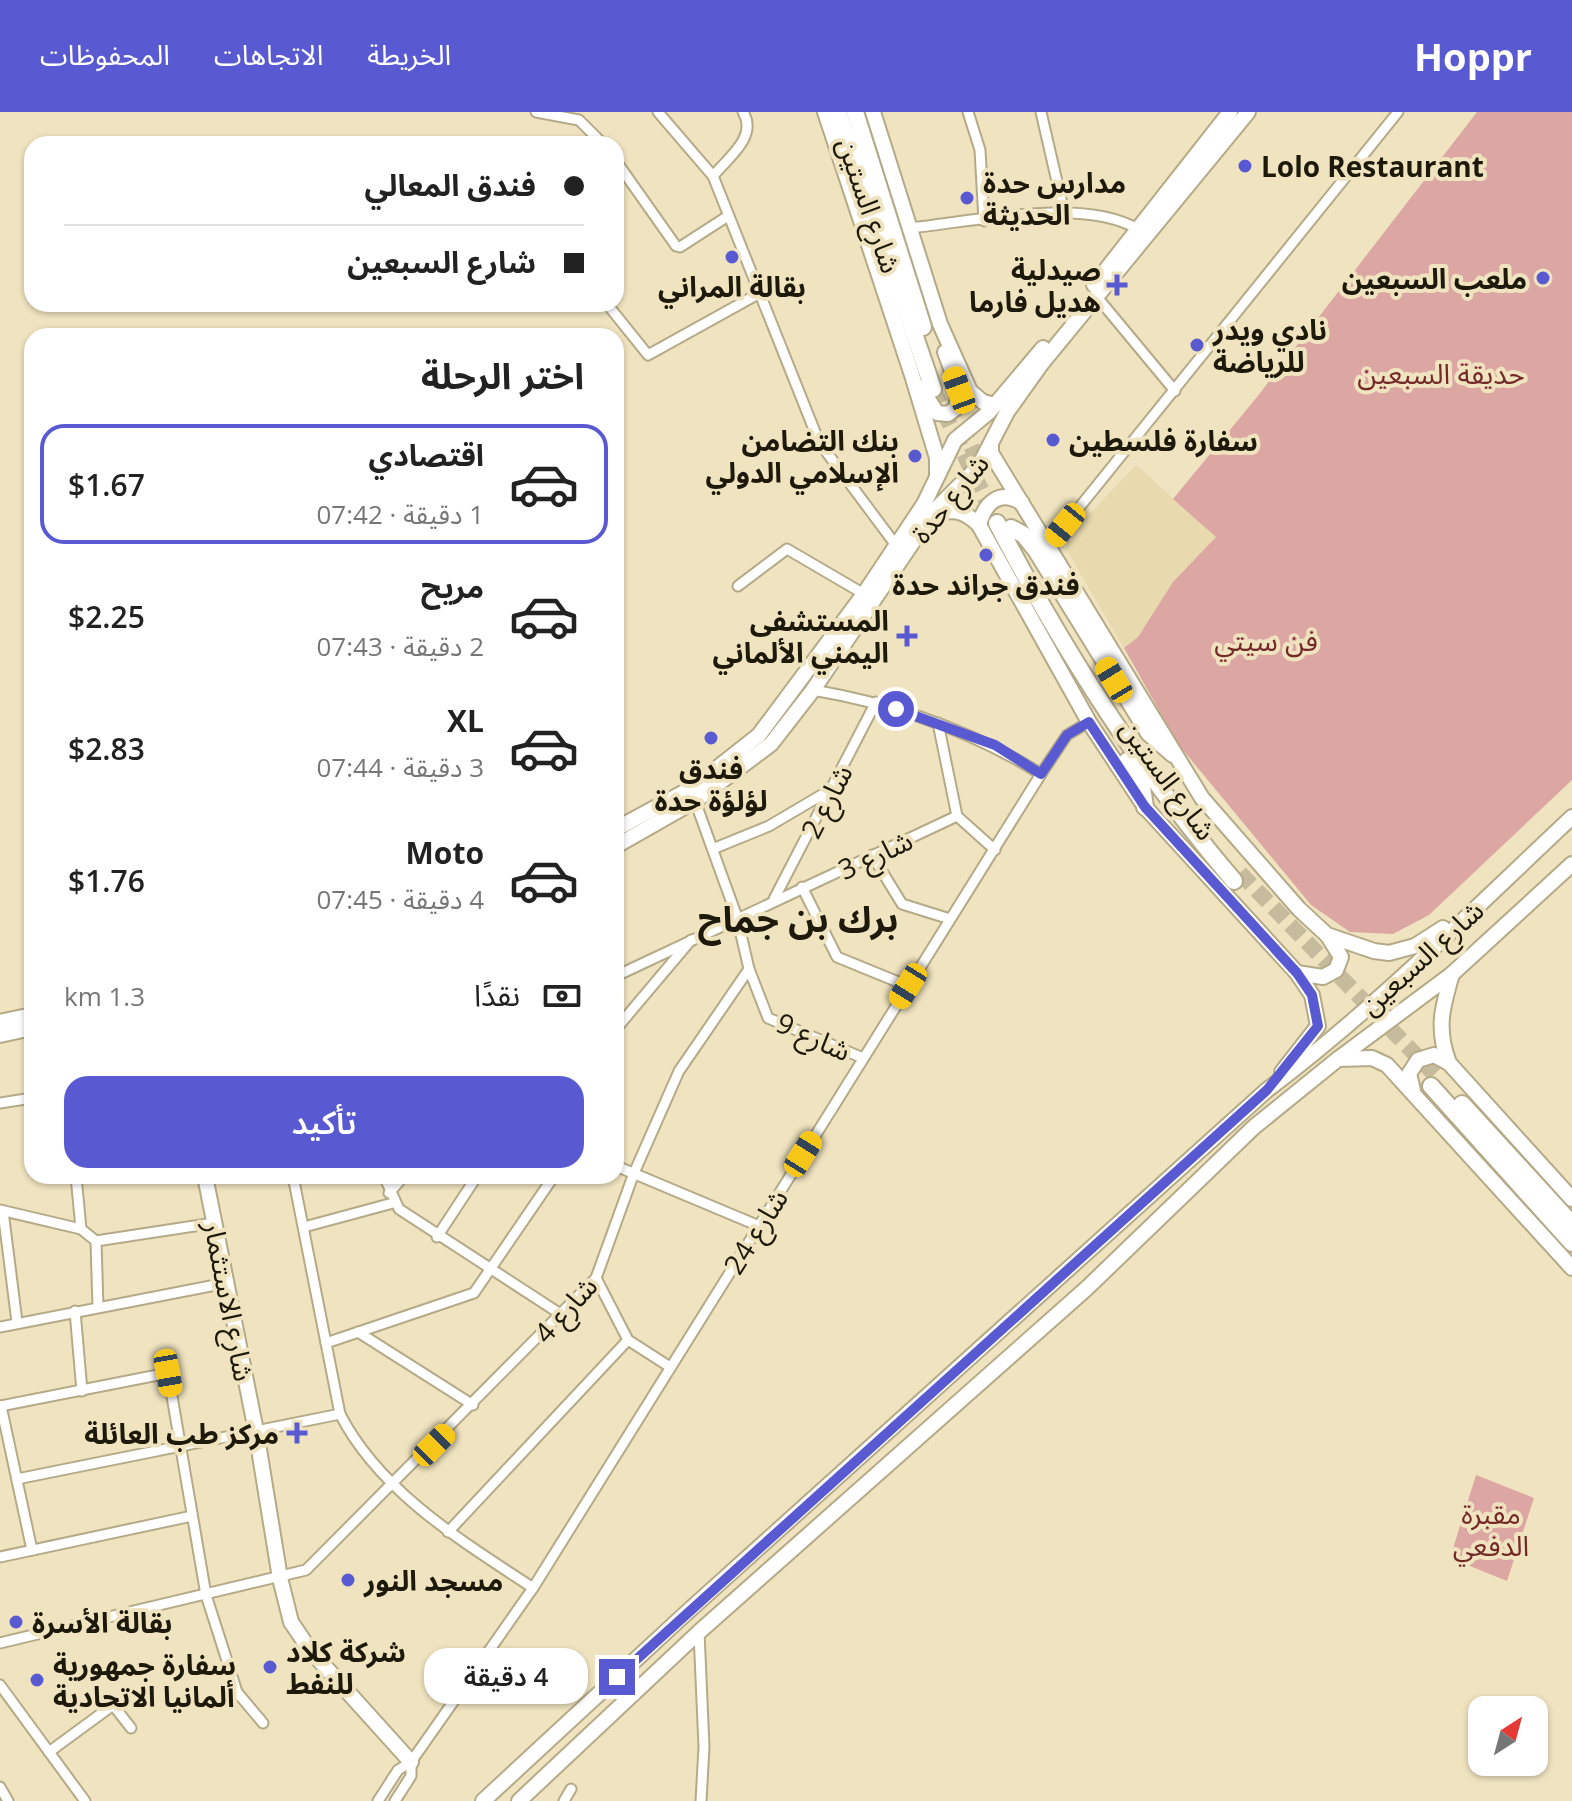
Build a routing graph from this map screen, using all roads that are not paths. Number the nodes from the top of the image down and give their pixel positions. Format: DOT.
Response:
graph roads {
  1 [pos="536,112"];
  2 [pos="658,112"];
  3 [pos="743,112"];
  4 [pos="827,112"];
  5 [pos="838,112"];
  6 [pos="855,112"];
  7 [pos="873,112"];
  8 [pos="968,112"];
  9 [pos="1041,112"];
  10 [pos="1230,112"];
  11 [pos="1248,112"];
  12 [pos="1398,112"];
  13 [pos="832,132"];
  14 [pos="595,136"];
  15 [pos="624,172"];
  16 [pos="713,176"];
  17 [pos="1064,212"];
  18 [pos="728,216"];
  19 [pos="984,221"];
  20 [pos="909,228"];
  21 [pos="1139,230"];
  22 [pos="758,294"];
  23 [pos="1097,297"];
  24 [pos="613,312"];
  25 [pos="940,324"];
  26 [pos="912,375"];
  27 [pos="1175,391"];
  28 [pos="995,405"];
  29 [pos="991,446"];
  30 [pos="938,476"];
  31 [pos="1022,503"];
  32 [pos="929,520"];
  33 [pos="979,525"];
  34 [pos="1005,526"];
  35 [pos="895,544"];
  36 [pos="1049,545"];
  37 [pos="738,586"];
  38 [pos="864,594"];
  39 [pos="813,690"];
  40 [pos="876,702"];
  41 [pos="784,716"];
  42 [pos="1089,722"];
  43 [pos="938,723"];
  44 [pos="1173,754"];
  45 [pos="1041,774"];
  46 [pos="833,789"];
  47 [pos="695,801"];
  48 [pos="1145,807"];
  49 [pos="957,816"];
  50 [pos="1572,817"];
  51 [pos="624,825"];
  52 [pos="624,841"];
  53 [pos="715,848"];
  54 [pos="995,850"];
  55 [pos="872,855"];
  56 [pos="1572,864"];
  57 [pos="1237,877"];
  58 [pos="802,887"];
  59 [pos="774,899"];
  60 [pos="1474,909"];
  61 [pos="737,917"];
  62 [pos="950,919"];
  63 [pos="1327,935"];
  64 [pos="694,937"];
  65 [pos="749,969"];
  66 [pos="624,972"];
  67 [pos="1297,973"];
  68 [pos="1452,974"];
  69 [pos="908,986"];
  70 [pos="24,1017"];
  71 [pos="624,1020"];
  72 [pos="0,1022"];
  73 [pos="24,1030"];
  74 [pos="0,1035"];
  75 [pos="863,1058"];
  76 [pos="1338,1059"];
  77 [pos="1449,1063"];
  78 [pos="1267,1090"];
  79 [pos="1413,1091"];
  80 [pos="24,1099"];
  81 [pos="0,1103"];
  82 [pos="624,1169"];
  83 [pos="634,1173"];
  84 [pos="77,1184"];
  85 [pos="207,1184"];
  86 [pos="295,1184"];
  87 [pos="386,1184"];
  88 [pos="397,1184"];
  89 [pos="472,1184"];
  90 [pos="549,1184"];
  91 [pos="389,1193"];
  92 [pos="1572,1199"];
  93 [pos="393,1203"];
  94 [pos="1,1210"];
  95 [pos="214,1223"];
  96 [pos="1572,1224"];
  97 [pos="759,1226"];
  98 [pos="304,1227"];
  99 [pos="81,1229"];
  100 [pos="437,1237"];
  101 [pos="1103,1239"];
  102 [pos="96,1241"];
  103 [pos="1572,1243"];
  104 [pos="4,1256"];
  105 [pos="1120,1257"];
  106 [pos="1572,1268"];
  107 [pos="1070,1270"];
  108 [pos="491,1271"];
  109 [pos="596,1278"];
  110 [pos="226,1283"];
  111 [pos="1087,1288"];
  112 [pos="98,1307"];
  113 [pos="75,1311"];
  114 [pos="562,1315"];
  115 [pos="17,1322"];
  116 [pos="0,1327"];
  117 [pos="358,1332"];
  118 [pos="628,1340"];
  119 [pos="326,1343"];
  120 [pos="670,1367"];
  121 [pos="82,1391"];
  122 [pos="473,1405"];
  123 [pos="0,1406"];
  124 [pos="340,1414"];
  125 [pos="256,1431"];
  126 [pos="180,1446"];
  127 [pos="17,1479"];
  128 [pos="394,1484"];
  129 [pos="192,1516"];
  130 [pos="448,1532"];
  131 [pos="32,1550"];
  132 [pos="0,1557"];
  133 [pos="280,1578"];
  134 [pos="533,1588"];
  135 [pos="206,1595"];
  136 [pos="699,1632"];
  137 [pos="0,1643"];
  138 [pos="0,1685"];
  139 [pos="263,1723"];
  140 [pos="131,1728"];
  141 [pos="49,1752"];
  142 [pos="411,1762"];
  143 [pos="0,1787"];
  144 [pos="571,1789"];
  145 [pos="8,1801"];
  146 [pos="85,1801"];
  147 [pos="378,1801"];
  148 [pos="395,1801"];
  149 [pos="483,1801"];
  150 [pos="519,1801"];
  151 [pos="564,1801"];
  152 [pos="701,1801"];
  1 -- 14 [label="street"];
  2 -- 16 [label="street"];
  3 -- 16 [label="street"];
  4 -- 13 [label="highway"];
  5 -- 6 [label="highway, شارع الستين"];
  7 -- 20 [label="main road, شارع الستين"];
  8 -- 19 [label="street"];
  9 -- 17 [label="street"];
  10 -- 21 [label="main road, شارع حدة"];
  11 -- 23 [label="main road, شارع حدة"];
  12 -- 27 [label="street"];
  13 -- 26 [label="main road, شارع الستين"];
  15 -- 18 [label="street"];
  16 -- 18 [label="street"];
  17 -- 19 [label="street"];
  17 -- 21 [label="street"];
  18 -- 22 [label="street"];
  19 -- 20 [label="street"];
  20 -- 25 [label="main road, شارع الستين"];
  21 -- 28 [label="main road, شارع حدة"];
  22 -- 24 [label="street"];
  22 -- 35 [label="street"];
  23 -- 27 [label="street"];
  23 -- 29 [label="main road, شارع حدة"];
  25 -- 26 [label="main road"];
  25 -- 28 [label="main road, شارع الستين"];
  26 -- 30 [label="main road, شارع الستين"];
  27 -- 36 [label="street"];
  28 -- 30 [label="main road, شارع حدة"];
  29 -- 31 [label="main road"];
  29 -- 32 [label="main road, شارع حدة"];
  30 -- 35 [label="main road, شارع حدة"];
  31 -- 33 [label="main road"];
  31 -- 36 [label="main road"];
  32 -- 33 [label="main road"];
  32 -- 39 [label="main road, شارع حدة"];
  33 -- 42 [label="main road"];
  34 -- 44 [label="highway"];
  34 -- 48 [label="highway"];
  34 -- 57 [label="highway, شارع الستين"];
  35 -- 38 [label="main road, شارع حدة"];
  36 -- 44 [label="main road"];
  37 -- 38 [label="street"];
  38 -- 41 [label="main road, شارع حدة"];
  39 -- 40 [label="street"];
  39 -- 41 [label="main road, شارع حدة"];
  40 -- 43 [label="street"];
  40 -- 46 [label="street, شارع 2"];
  41 -- 47 [label="main road, شارع حدة"];
  41 -- 51 [label="main road, شارع حدة"];
  42 -- 45 [label="street, شارع 24"];
  42 -- 48 [label="main road"];
  43 -- 45 [label="street"];
  43 -- 49 [label="street"];
  44 -- 63 [label="main road"];
  45 -- 54 [label="street, شارع 24"];
  46 -- 53 [label="street"];
  46 -- 59 [label="street, شارع 2"];
  47 -- 52 [label="main road, شارع حدة"];
  47 -- 53 [label="street"];
  48 -- 67 [label="main road"];
  49 -- 54 [label="street"];
  49 -- 55 [label="street, شارع 3"];
  50 -- 60 [label="main road, شارع السبعين"];
  53 -- 61 [label="street"];
  54 -- 62 [label="street, شارع 24"];
  55 -- 58 [label="street, شارع 3"];
  55 -- 62 [label="street"];
  56 -- 68 [label="main road, شارع السبعين"];
  58 -- 59 [label="street, شارع 3"];
  58 -- 69 [label="street"];
  59 -- 61 [label="street, شارع 3"];
  60 -- 63 [label="main road"];
  60 -- 78 [label="main road, شارع السبعين"];
  61 -- 64 [label="street, شارع 3"];
  61 -- 65 [label="street"];
  62 -- 69 [label="street, شارع 24"];
  63 -- 67 [label="main road"];
  64 -- 66 [label="street, شارع 3"];
  64 -- 71 [label="street"];
  65 -- 75 [label="street, شارع 9"];
  65 -- 83 [label="street, شارع 4"];
  67 -- 78 [label="main road"];
  68 -- 76 [label="main road, شارع السبعين"];
  68 -- 77 [label="main road"];
  69 -- 75 [label="street, شارع 24"];
  70 -- 72 [label="main road"];
  73 -- 74 [label="main road"];
  75 -- 97 [label="street, شارع 24"];
  76 -- 79 [label="main road"];
  76 -- 105 [label="main road, شارع السبعين"];
  77 -- 79 [label="main road"];
  77 -- 92 [label="main road"];
  78 -- 101 [label="main road, شارع السبعين"];
  79 -- 106 [label="main road"];
  80 -- 81 [label="street"];
  82 -- 83 [label="street"];
  83 -- 97 [label="street"];
  83 -- 109 [label="street, شارع 4"];
  84 -- 99 [label="street"];
  85 -- 95 [label="main road, شارع الاستثمار"];
  86 -- 98 [label="street"];
  87 -- 91 [label="street"];
  88 -- 91 [label="street"];
  89 -- 100 [label="street"];
  90 -- 108 [label="street"];
  91 -- 93 [label="street"];
  93 -- 98 [label="street"];
  93 -- 100 [label="street"];
  94 -- 99 [label="street"];
  94 -- 104 [label="street"];
  95 -- 102 [label="street"];
  95 -- 110 [label="main road, شارع الاستثمار"];
  96 -- 103 [label="highway"];
  97 -- 120 [label="street, شارع 24"];
  98 -- 119 [label="street"];
  99 -- 102 [label="street"];
  100 -- 108 [label="street"];
  101 -- 105 [label="main road"];
  101 -- 107 [label="main road, شارع السبعين"];
  102 -- 112 [label="street"];
  104 -- 115 [label="street"];
  105 -- 111 [label="main road, شارع السبعين"];
  107 -- 111 [label="main road"];
  107 -- 149 [label="main road, شارع السبعين"];
  108 -- 114 [label="street"];
  108 -- 117 [label="street"];
  109 -- 114 [label="street, شارع 4"];
  109 -- 118 [label="street"];
  110 -- 112 [label="street"];
  110 -- 125 [label="main road, شارع الاستثمار"];
  111 -- 136 [label="main road, شارع السبعين"];
  112 -- 113 [label="street"];
  113 -- 115 [label="street"];
  113 -- 121 [label="street"];
  114 -- 122 [label="street, شارع 4"];
  115 -- 116 [label="street"];
  117 -- 119 [label="street"];
  117 -- 122 [label="street"];
  118 -- 120 [label="street"];
  118 -- 130 [label="street"];
  119 -- 124 [label="street"];
  120 -- 134 [label="street, شارع 24"];
  121 -- 123 [label="street"];
  121 -- 126 [label="street"];
  122 -- 128 [label="street, شارع 4"];
  123 -- 127 [label="street"];
  124 -- 125 [label="street"];
  124 -- 128 [label="street"];
  125 -- 126 [label="street"];
  125 -- 133 [label="main road, شارع الاستثمار"];
  126 -- 127 [label="street"];
  126 -- 129 [label="street"];
  127 -- 131 [label="street"];
  128 -- 130 [label="street"];
  128 -- 133 [label="street, شارع 4"];
  129 -- 131 [label="street"];
  129 -- 135 [label="street"];
  130 -- 134 [label="street"];
  131 -- 132 [label="street"];
  133 -- 135 [label="street, شارع 4"];
  133 -- 142 [label="main road, شارع الاستثمار"];
  134 -- 142 [label="street, شارع 24"];
  135 -- 137 [label="street, شارع 4"];
  135 -- 139 [label="street"];
  136 -- 150 [label="main road, شارع السبعين"];
  136 -- 152 [label="street"];
  138 -- 141 [label="street"];
  140 -- 141 [label="street"];
  141 -- 146 [label="street"];
  142 -- 147 [label="street"];
  142 -- 148 [label="street"];
  143 -- 145 [label="street"];
  144 -- 151 [label="street"];
}
